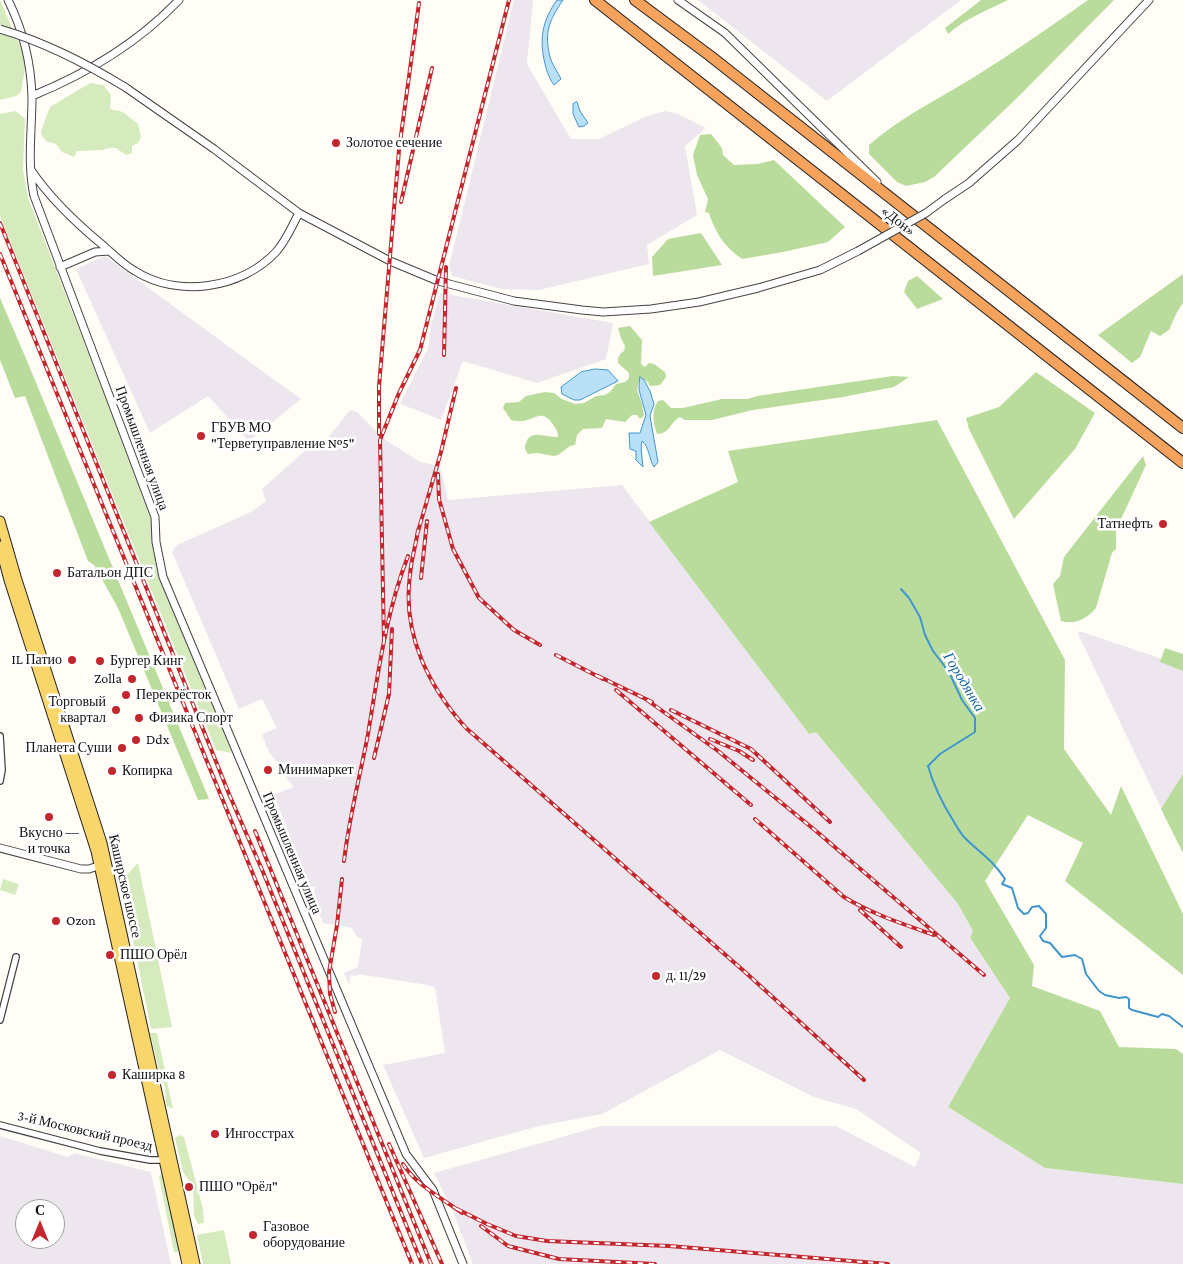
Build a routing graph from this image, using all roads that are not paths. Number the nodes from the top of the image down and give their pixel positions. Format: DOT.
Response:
graph roads {
  1 [pos="8,0"];
  2 [pos="179,0"];
  3 [pos="595,0"];
  4 [pos="635,0"];
  5 [pos="678,0"];
  6 [pos="1149,0"];
  7 [pos="0,29"];
  8 [pos="32,96"];
  9 [pos="30,167"];
  10 [pos="902,207"];
  11 [pos="299,212"];
  12 [pos="109,251"];
  13 [pos="60,267"];
  14 [pos="1183,428"];
  15 [pos="1183,463"];
  16 [pos="0,521"];
  17 [pos="0,546"];
  18 [pos="0,736"];
  19 [pos="0,781"];
  20 [pos="0,849"];
  21 [pos="103,865"];
  22 [pos="16,957"];
  23 [pos="0,1020"];
  24 [pos="0,1125"];
  25 [pos="164,1160"];
  26 [pos="187,1264"];
  27 [pos="195,1264"];
  28 [pos="463,1264"];
  1 -- 8 [label="street, Промышленная улица"];
  2 -- 8 [label="street"];
  3 -- 15 [label="highway, «Дон»"];
  4 -- 10 [label="highway, «Дон»"];
  5 -- 10 [label="street"];
  6 -- 11 [label="street, bridge"];
  7 -- 11 [label="street, bridge"];
  8 -- 9 [label="street, Промышленная улица"];
  9 -- 12 [label="street"];
  9 -- 13 [label="street, Промышленная улица"];
  10 -- 14 [label="highway, «Дон»"];
  11 -- 12 [label="street"];
  12 -- 13 [label="street"];
  13 -- 28 [label="street, Промышленная улица"];
  16 -- 21 [label="main road, Каширское шоссе"];
  17 -- 21 [label="main road, Каширское шоссе"];
  18 -- 19 [label="street"];
  20 -- 21 [label="street"];
  21 -- 25 [label="main road, Каширское шоссе"];
  21 -- 27 [label="main road, Каширское шоссе"];
  22 -- 23 [label="street"];
  24 -- 25 [label="street, 3-й Московский проезд"];
  25 -- 26 [label="main road, Каширское шоссе"];
}
